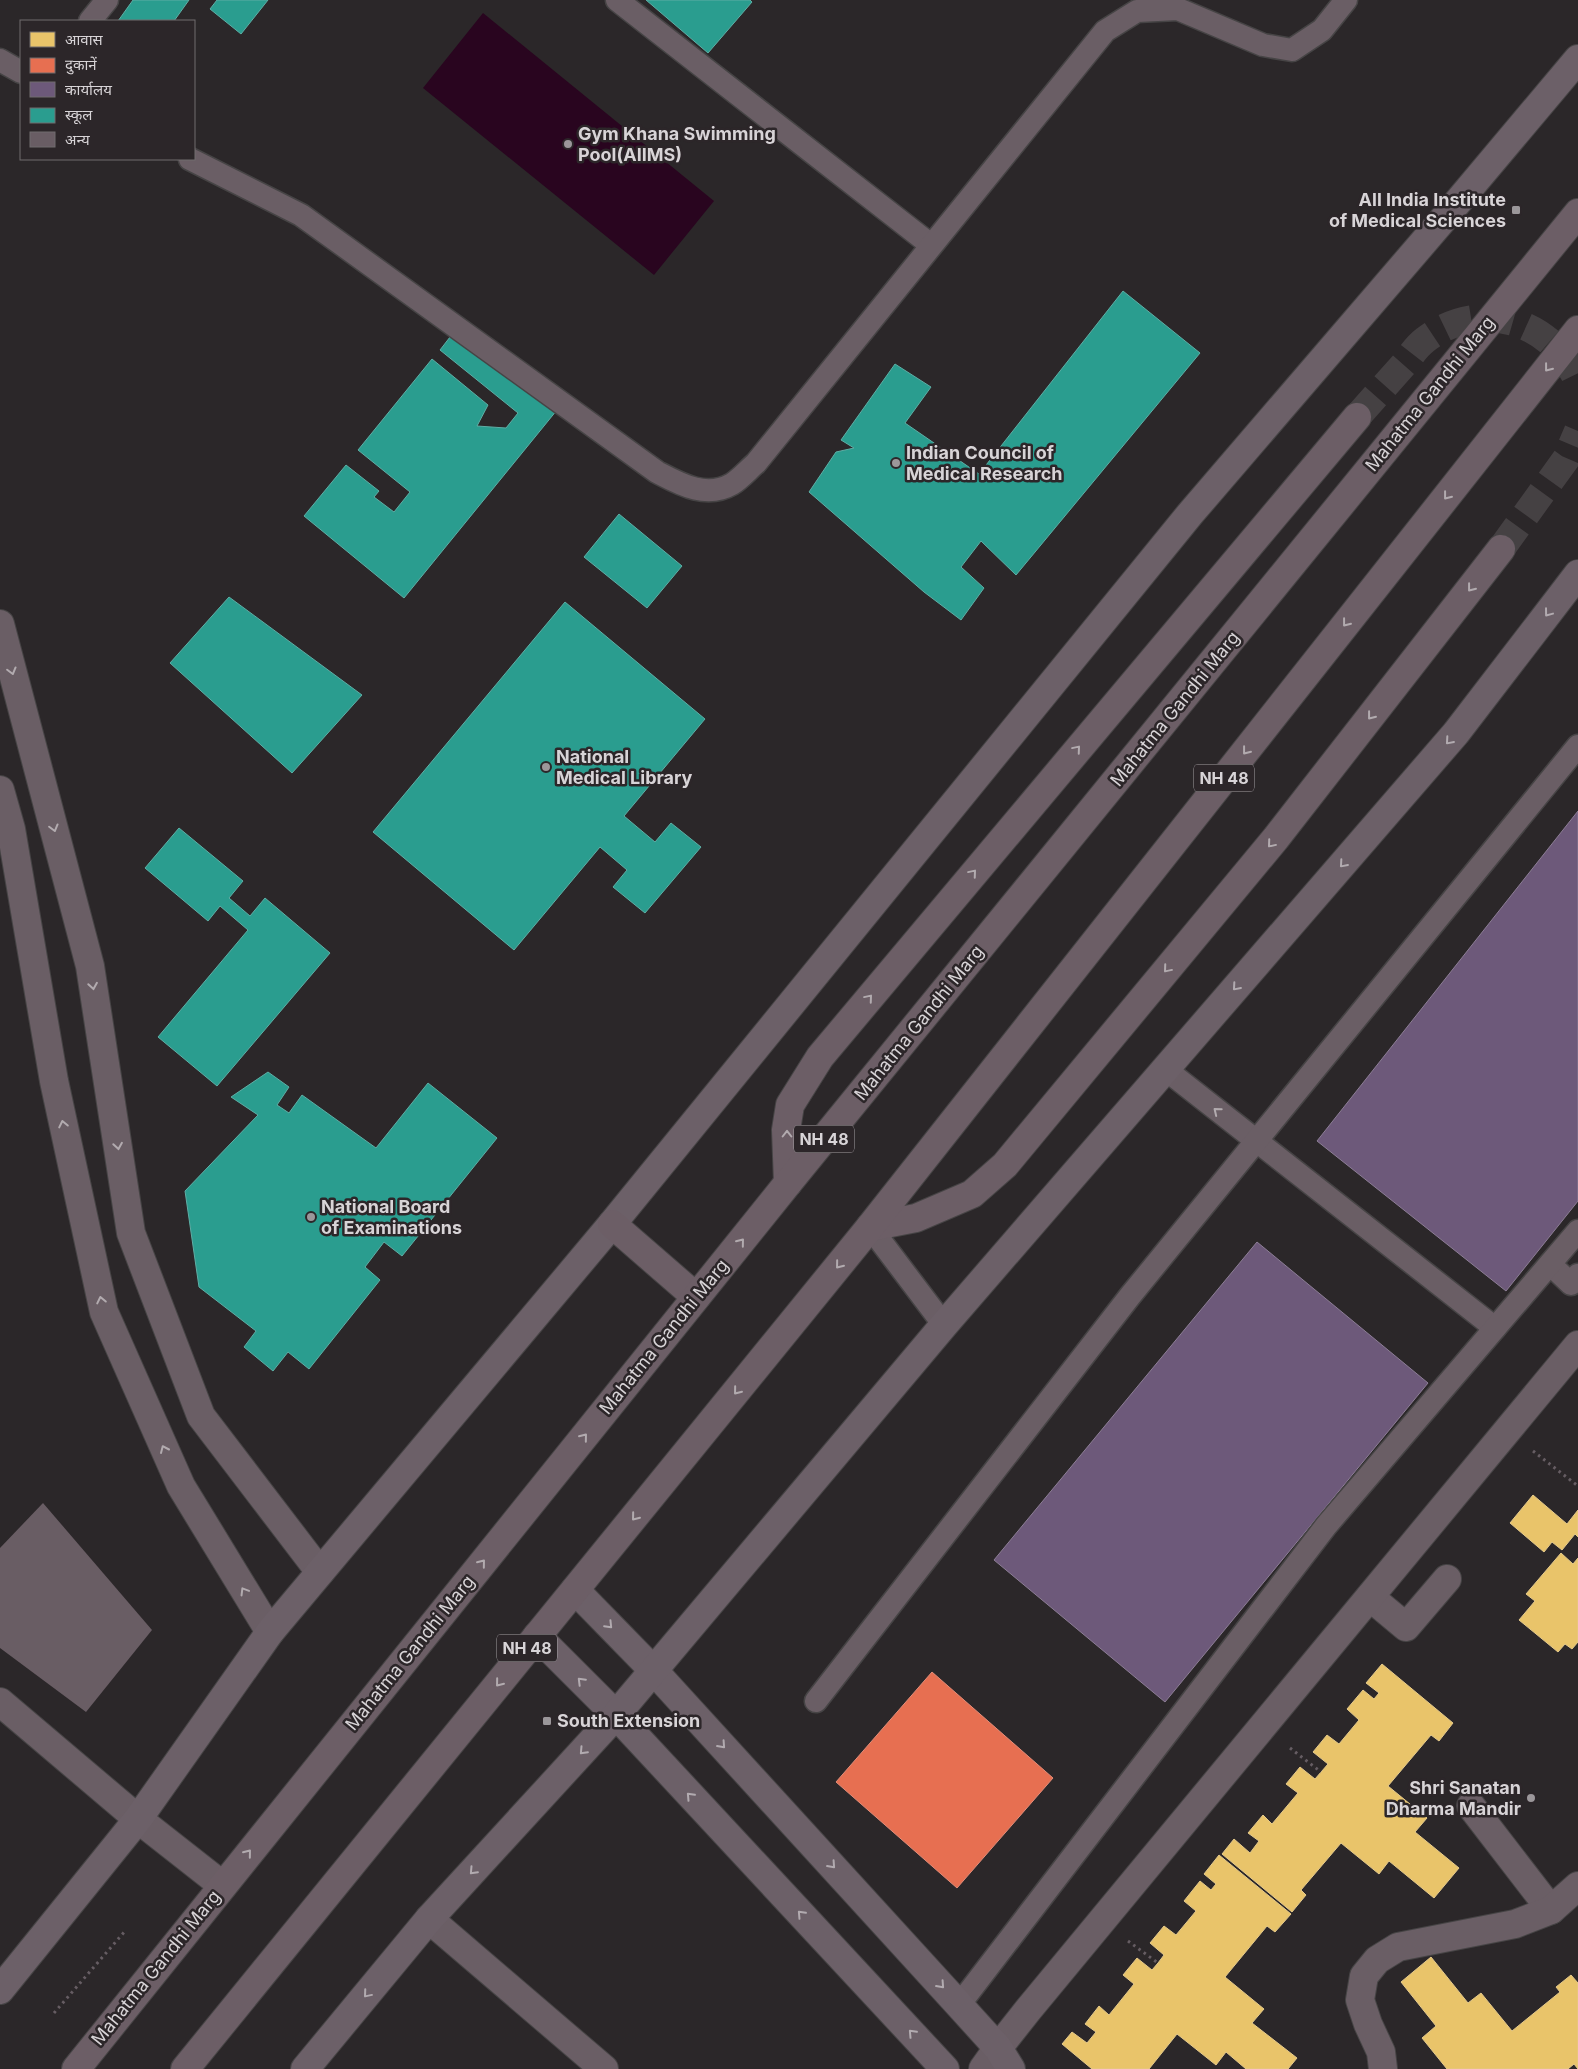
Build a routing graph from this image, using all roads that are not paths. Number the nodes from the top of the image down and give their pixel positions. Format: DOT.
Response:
graph roads {
  1 [pos="107,0"];
  2 [pos="617,0"];
  3 [pos="1346,0"];
  4 [pos="91,20"];
  5 [pos="1578,59"];
  6 [pos="192,160"];
  7 [pos="1578,213"];
  8 [pos="930,245"];
  9 [pos="1578,330"];
  10 [pos="1357,417"];
  11 [pos="1501,550"];
  12 [pos="1578,574"];
  13 [pos="0,624"];
  14 [pos="1578,746"];
  15 [pos="0,790"];
  16 [pos="1165,1069"];
  17 [pos="1255,1142"];
  18 [pos="788,1183"];
  19 [pos="612,1224"];
  20 [pos="870,1227"];
  21 [pos="1578,1231"];
  22 [pos="1550,1264"];
  23 [pos="1578,1275"];
  24 [pos="696,1297"];
  25 [pos="944,1325"];
  26 [pos="1495,1328"];
  27 [pos="1578,1345"];
  28 [pos="320,1572"];
  29 [pos="1447,1579"];
  30 [pos="575,1590"];
  31 [pos="1370,1596"];
  32 [pos="270,1632"];
  33 [pos="537,1636"];
  34 [pos="654,1671"];
  35 [pos="0,1702"];
  36 [pos="816,1702"];
  37 [pos="616,1715"];
  38 [pos="1471,1806"];
  39 [pos="138,1819"];
  40 [pos="222,1885"];
  41 [pos="1578,1886"];
  42 [pos="1551,1910"];
  43 [pos="429,1919"];
  44 [pos="0,1990"];
  45 [pos="960,2005"];
  46 [pos="997,2062"];
  47 [pos="76,2069"];
  48 [pos="185,2069"];
  49 [pos="306,2069"];
  50 [pos="604,2069"];
  51 [pos="945,2069"];
  52 [pos="1383,2069"];
  1 -- 4 [label="lane"];
  2 -- 8 [label="lane"];
  3 -- 8 [label="lane"];
  5 -- 19 [label="street"];
  6 -- 8 [label="lane"];
  7 -- 18 [label="main road, Mahatma Gandhi Marg / NH 48"];
  9 -- 20 [label="main road, NH 48, one-way"];
  18 -- 10 [label="main road, one-way"];
  11 -- 20 [label="main road, one-way"];
  12 -- 16 [label="street, one-way"];
  13 -- 28 [label="street, one-way"];
  14 -- 17 [label="lane"];
  32 -- 15 [label="street, one-way"];
  17 -- 16 [label="lane, one-way"];
  16 -- 25 [label="street"];
  17 -- 26 [label="lane"];
  17 -- 36 [label="lane"];
  24 -- 18 [label="main road, Mahatma Gandhi Marg / NH 48, one-way"];
  19 -- 24 [label="main road"];
  19 -- 28 [label="street"];
  20 -- 25 [label="lane"];
  20 -- 30 [label="main road, NH 48, one-way"];
  21 -- 22 [label="lane"];
  22 -- 23 [label="lane"];
  22 -- 26 [label="lane"];
  40 -- 24 [label="main road, Mahatma Gandhi Marg / NH 48, one-way"];
  25 -- 34 [label="street"];
  26 -- 45 [label="lane"];
  27 -- 31 [label="street"];
  28 -- 32 [label="street"];
  29 -- 31 [label="street"];
  30 -- 33 [label="main road, NH 48"];
  30 -- 34 [label="street, one-way"];
  31 -- 46 [label="street"];
  32 -- 39 [label="street"];
  37 -- 33 [label="street, one-way"];
  33 -- 48 [label="main road, NH 48, one-way"];
  34 -- 37 [label="street"];
  34 -- 45 [label="street, one-way"];
  35 -- 39 [label="street"];
  37 -- 43 [label="street, one-way"];
  51 -- 37 [label="street, one-way"];
  38 -- 42 [label="street"];
  39 -- 40 [label="street"];
  39 -- 44 [label="street"];
  40 -- 47 [label="main road, Mahatma Gandhi Marg / NH 48"];
  41 -- 42 [label="street"];
  42 -- 52 [label="street"];
  43 -- 49 [label="street, one-way"];
  43 -- 50 [label="street"];
  45 -- 46 [label="street"];
}
